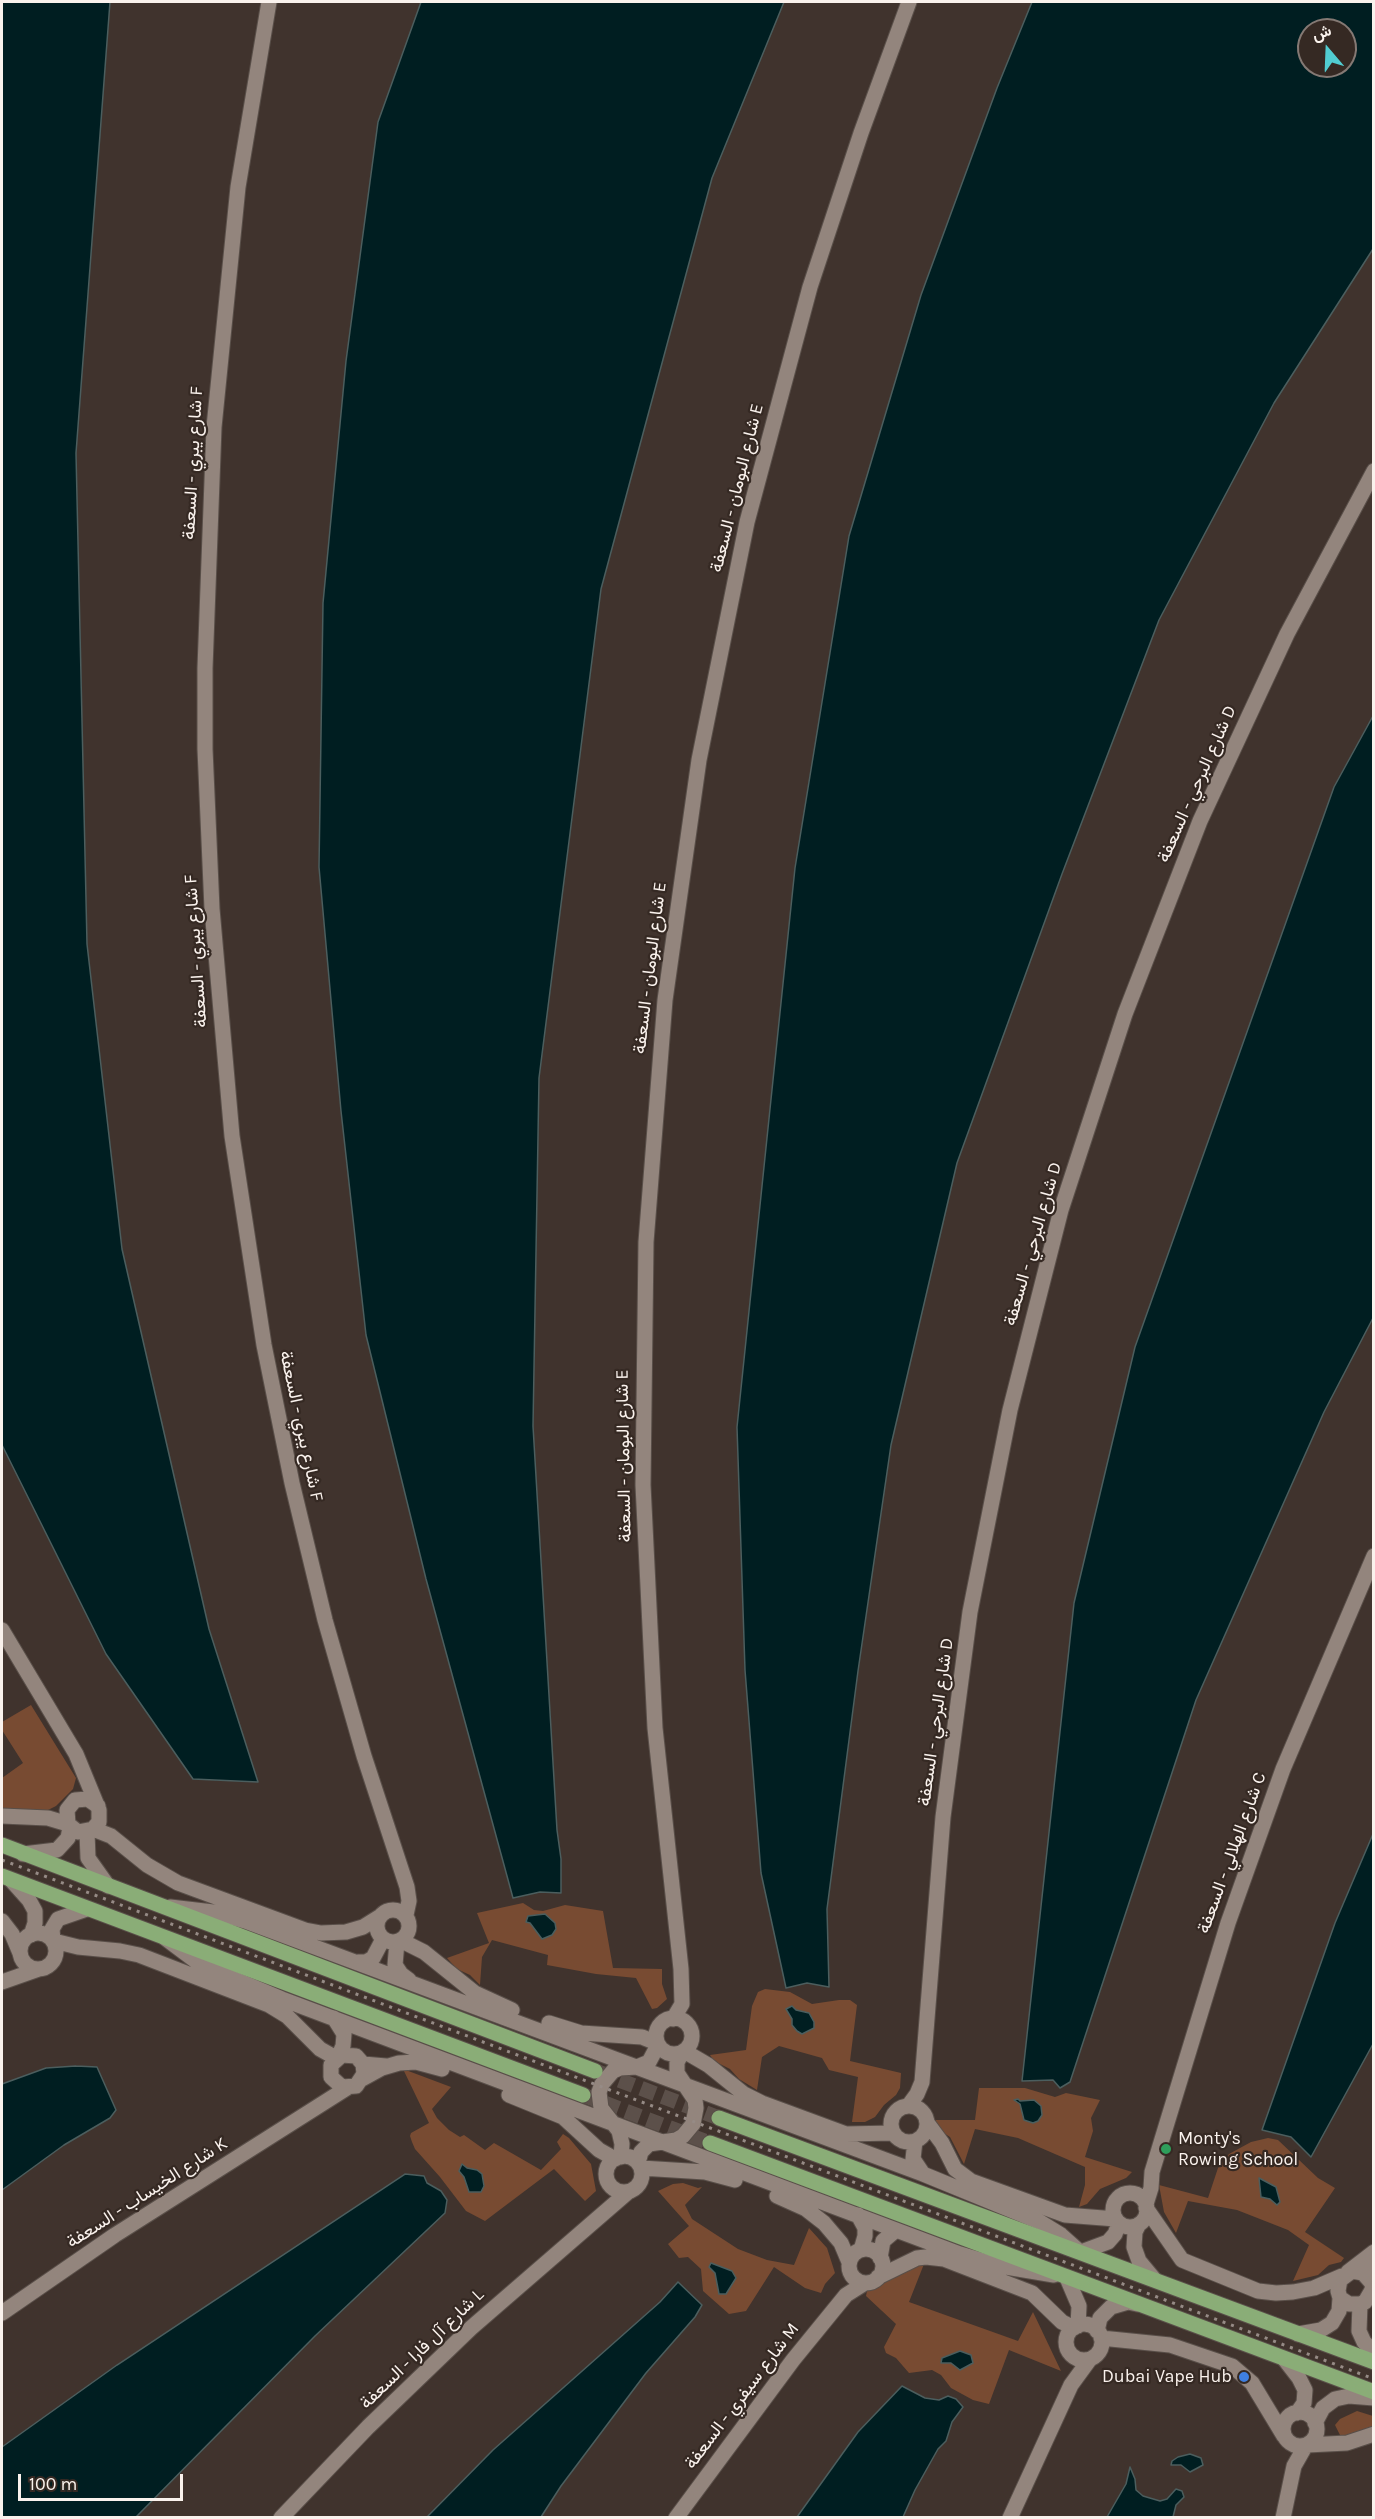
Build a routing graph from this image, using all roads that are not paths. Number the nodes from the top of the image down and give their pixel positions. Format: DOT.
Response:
graph roads {
  1 [pos="269,2"];
  2 [pos="909,2"];
  3 [pos="1374,471"];
  4 [pos="1374,1556"];
  5 [pos="2,1630"];
  6 [pos="84,1773"];
  7 [pos="74,1802"];
  8 [pos="99,1810"];
  9 [pos="2,1816"];
  10 [pos="34,1818"];
  11 [pos="69,1825"];
  12 [pos="90,1831"];
  13 [pos="117,1839"];
  14 [pos="2,1845"];
  15 [pos="23,1854"];
  16 [pos="7,1879"];
  17 [pos="108,1886"];
  18 [pos="163,1907"];
  19 [pos="87,1909"];
  20 [pos="3,1922"];
  21 [pos="393,1928"];
  22 [pos="30,1935"];
  23 [pos="165,1938"];
  24 [pos="53,1941"];
  25 [pos="86,1948"];
  26 [pos="21,1955"];
  27 [pos="54,1960"];
  28 [pos="358,1962"];
  29 [pos="39,1969"];
  30 [pos="681,1969"];
  31 [pos="3,1982"];
  32 [pos="417,1985"];
  33 [pos="334,2018"];
  34 [pos="673,2019"];
  35 [pos="659,2026"];
  36 [pos="371,2032"];
  37 [pos="631,2036"];
  38 [pos="687,2043"];
  39 [pos="657,2044"];
  40 [pos="315,2045"];
  41 [pos="337,2057"];
  42 [pos="362,2062"];
  43 [pos="388,2066"];
  44 [pos="637,2067"];
  45 [pos="595,2071"];
  46 [pos="331,2075"];
  47 [pos="362,2079"];
  48 [pos="922,2082"];
  49 [pos="686,2086"];
  50 [pos="347,2088"];
  51 [pos="583,2096"];
  52 [pos="909,2105"];
  53 [pos="315,2109"];
  54 [pos="719,2118"];
  55 [pos="926,2118"];
  56 [pos="611,2121"];
  57 [pos="894,2130"];
  58 [pos="917,2140"];
  59 [pos="660,2142"];
  60 [pos="710,2143"];
  61 [pos="946,2153"];
  62 [pos="876,2158"];
  63 [pos="613,2168"];
  64 [pos="1152,2172"];
  65 [pos="923,2175"];
  66 [pos="637,2176"];
  67 [pos="1127,2194"];
  68 [pos="858,2215"];
  69 [pos="1143,2215"];
  70 [pos="1116,2216"];
  71 [pos="598,2217"];
  72 [pos="896,2230"];
  73 [pos="1080,2251"];
  74 [pos="1374,2252"];
  75 [pos="855,2259"];
  76 [pos="876,2270"];
  77 [pos="1344,2275"];
  78 [pos="1064,2277"];
  79 [pos="1154,2279"];
  80 [pos="1372,2280"];
  81 [pos="1302,2290"];
  82 [pos="1340,2296"];
  83 [pos="841,2300"];
  84 [pos="1366,2302"];
  85 [pos="1137,2304"];
  86 [pos="2,2313"];
  87 [pos="1298,2334"];
  88 [pos="1072,2337"];
  89 [pos="1097,2345"];
  90 [pos="1374,2352"];
  91 [pos="1285,2360"];
  92 [pos="1374,2362"];
  93 [pos="1071,2385"];
  94 [pos="1374,2392"];
  95 [pos="1374,2398"];
  96 [pos="1266,2405"];
  97 [pos="1293,2415"];
  98 [pos="1316,2426"];
  99 [pos="1374,2434"];
  100 [pos="1285,2438"];
  101 [pos="1341,2444"];
  102 [pos="1306,2445"];
  103 [pos="1292,2474"];
  104 [pos="281,2517"];
  105 [pos="676,2517"];
  106 [pos="1010,2517"];
  107 [pos="1282,2517"];
  1 -- 21 [label="street, شارع يبري - السعفة F"];
  2 -- 30 [label="street, شارع البومان - السعفة E"];
  3 -- 48 [label="street, شارع البرحي - السعفة D"];
  4 -- 64 [label="street, شارع الهلالي - السعفة C"];
  5 -- 6 [label="street"];
  6 -- 7 [label="street"];
  6 -- 8 [label="street"];
  7 -- 8 [label="street"];
  7 -- 10 [label="street"];
  7 -- 11 [label="street"];
  8 -- 12 [label="street"];
  8 -- 13 [label="street"];
  9 -- 10 [label="street"];
  10 -- 11 [label="street"];
  11 -- 12 [label="street"];
  11 -- 15 [label="street"];
  12 -- 13 [label="street"];
  12 -- 17 [label="street"];
  13 -- 21 [label="street"];
  14 -- 15 [label="main road"];
  15 -- 17 [label="main road"];
  16 -- 19 [label="main road"];
  16 -- 22 [label="street"];
  17 -- 18 [label="main road"];
  18 -- 28 [label="street"];
  18 -- 45 [label="main road"];
  19 -- 23 [label="main road"];
  19 -- 24 [label="street"];
  20 -- 22 [label="street"];
  20 -- 26 [label="street"];
  21 -- 28 [label="street"];
  21 -- 32 [label="street, شارع يبري - السعفة F"];
  21 -- 37 [label="street"];
  22 -- 24 [label="street"];
  22 -- 26 [label="street"];
  23 -- 33 [label="street"];
  23 -- 51 [label="main road"];
  24 -- 25 [label="street"];
  24 -- 27 [label="street"];
  25 -- 27 [label="street"];
  25 -- 40 [label="street"];
  26 -- 29 [label="street"];
  26 -- 31 [label="street"];
  27 -- 29 [label="street"];
  28 -- 32 [label="street"];
  29 -- 31 [label="street"];
  30 -- 34 [label="street, شارع البومان - السعفة E"];
  30 -- 38 [label="street, شارع البومان - السعفة E"];
  32 -- 44 [label="street"];
  33 -- 36 [label="street"];
  33 -- 41 [label="street"];
  34 -- 35 [label="street"];
  34 -- 38 [label="street"];
  35 -- 37 [label="street"];
  35 -- 39 [label="street"];
  36 -- 42 [label="street"];
  36 -- 56 [label="street"];
  37 -- 39 [label="street"];
  38 -- 39 [label="street"];
  38 -- 49 [label="street, شارع البومان - السعفة E"];
  38 -- 57 [label="street"];
  39 -- 44 [label="street"];
  40 -- 41 [label="street"];
  40 -- 46 [label="street"];
  41 -- 42 [label="street"];
  41 -- 46 [label="street"];
  42 -- 43 [label="street"];
  42 -- 47 [label="street"];
  43 -- 47 [label="street"];
  43 -- 63 [label="street"];
  44 -- 49 [label="street"];
  44 -- 56 [label="street"];
  46 -- 50 [label="street"];
  46 -- 53 [label="street, شارع الخيساب - السعفة K"];
  47 -- 50 [label="street"];
  48 -- 52 [label="street, شارع البرحي - السعفة D"];
  48 -- 55 [label="street, شارع البرحي - السعفة D"];
  49 -- 59 [label="street"];
  49 -- 62 [label="street"];
  50 -- 53 [label="street, شارع الخيساب - السعفة K"];
  52 -- 55 [label="street"];
  52 -- 57 [label="street"];
  53 -- 86 [label="street, شارع الخيساب - السعفة K"];
  54 -- 73 [label="main road"];
  55 -- 58 [label="street"];
  55 -- 61 [label="street"];
  56 -- 59 [label="street"];
  56 -- 63 [label="street"];
  57 -- 58 [label="street"];
  57 -- 62 [label="street"];
  58 -- 61 [label="street"];
  58 -- 65 [label="street"];
  59 -- 66 [label="street"];
  59 -- 68 [label="street"];
  60 -- 78 [label="main road"];
  61 -- 70 [label="street"];
  62 -- 65 [label="street"];
  63 -- 66 [label="street"];
  63 -- 66 [label="street"];
  63 -- 71 [label="street, شارع آل فارا - السعفة L"];
  64 -- 67 [label="street"];
  64 -- 69 [label="street, شارع الهلالي - السعفة C"];
  65 -- 73 [label="street"];
  66 -- 71 [label="street, شارع آل فارا - السعفة L"];
  66 -- 75 [label="street"];
  67 -- 69 [label="street"];
  67 -- 70 [label="street"];
  68 -- 72 [label="street"];
  68 -- 75 [label="street, شارع سيفري - السعفة M"];
  69 -- 70 [label="street"];
  69 -- 79 [label="street, شارع الهلالي - السعفة C"];
  69 -- 81 [label="street"];
  70 -- 73 [label="street"];
  71 -- 104 [label="street, شارع آل فارا - السعفة L"];
  72 -- 76 [label="street"];
  72 -- 78 [label="street"];
  73 -- 79 [label="main road"];
  74 -- 77 [label="street"];
  75 -- 76 [label="street"];
  75 -- 76 [label="street"];
  75 -- 83 [label="street, شارع سيفري - السعفة M"];
  76 -- 83 [label="street, شارع سيفري - السعفة M"];
  76 -- 88 [label="street"];
  77 -- 80 [label="street"];
  77 -- 81 [label="street"];
  77 -- 82 [label="street"];
  78 -- 85 [label="main road"];
  78 -- 88 [label="street"];
  79 -- 87 [label="main road"];
  80 -- 84 [label="street"];
  81 -- 82 [label="street"];
  82 -- 84 [label="street"];
  82 -- 87 [label="street"];
  83 -- 105 [label="street, شارع سيفري - السعفة M"];
  84 -- 90 [label="street"];
  85 -- 89 [label="street"];
  85 -- 91 [label="main road"];
  87 -- 92 [label="main road"];
  88 -- 89 [label="street"];
  88 -- 89 [label="street"];
  88 -- 93 [label="street"];
  89 -- 93 [label="street"];
  89 -- 96 [label="street"];
  91 -- 94 [label="main road"];
  91 -- 97 [label="street"];
  93 -- 106 [label="street"];
  95 -- 98 [label="street"];
  96 -- 97 [label="street"];
  96 -- 100 [label="street"];
  97 -- 98 [label="street"];
  97 -- 100 [label="street"];
  98 -- 101 [label="street"];
  98 -- 102 [label="street"];
  99 -- 101 [label="street"];
  100 -- 102 [label="street"];
  100 -- 103 [label="street"];
  101 -- 102 [label="street"];
  102 -- 103 [label="street"];
  103 -- 107 [label="street"];
}
